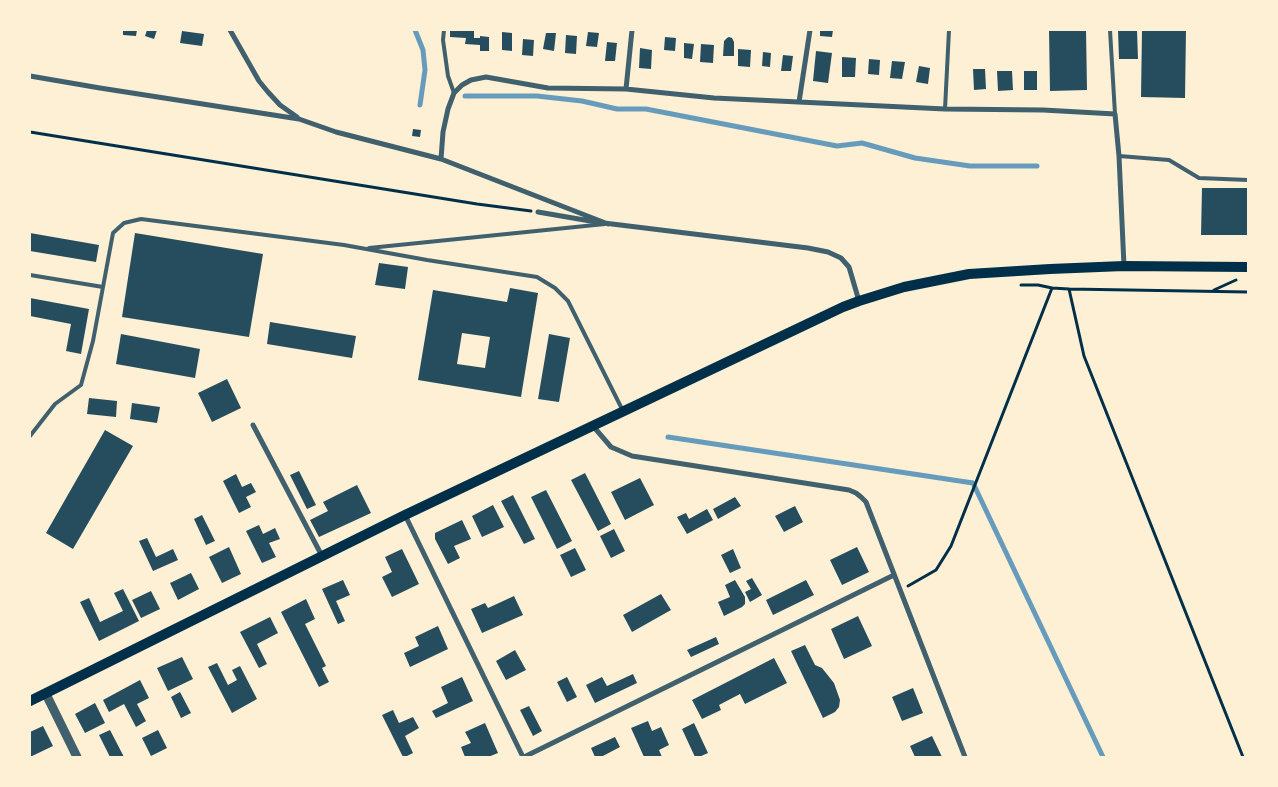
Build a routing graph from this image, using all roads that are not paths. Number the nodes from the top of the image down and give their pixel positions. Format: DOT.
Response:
graph roads {
  1 [pos="230,30"];
  2 [pos="444,30"];
  3 [pos="632,30"];
  4 [pos="810,30"];
  5 [pos="949,30"];
  6 [pos="1110,30"];
  7 [pos="30,76"];
  8 [pos="626,89"];
  9 [pos="454,93"];
  10 [pos="799,102"];
  11 [pos="945,109"];
  12 [pos="1115,114"];
  13 [pos="299,119"];
  14 [pos="1119,156"];
  15 [pos="441,160"];
  16 [pos="1248,180"];
  17 [pos="538,212"];
  18 [pos="608,224"];
  19 [pos="363,249"];
  20 [pos="1124,266"];
  21 [pos="1248,267"];
  22 [pos="30,275"];
  23 [pos="103,287"];
  24 [pos="858,301"];
  25 [pos="623,412"];
  26 [pos="597,424"];
  27 [pos="253,425"];
  28 [pos="30,436"];
  29 [pos="405,515"];
  30 [pos="322,556"];
  31 [pos="894,575"];
  32 [pos="46,694"];
  33 [pos="30,701"];
  34 [pos="77,757"];
  35 [pos="523,757"];
  36 [pos="965,757"];
  1 -- 13 [label="street"];
  2 -- 9 [label="lane"];
  3 -- 8 [label="street"];
  4 -- 10 [label="street"];
  5 -- 11 [label="lane"];
  6 -- 12 [label="lane"];
  7 -- 13 [label="street"];
  8 -- 9 [label="street"];
  8 -- 10 [label="street"];
  9 -- 15 [label="street"];
  10 -- 11 [label="street"];
  11 -- 12 [label="street"];
  12 -- 14 [label="street"];
  13 -- 15 [label="street"];
  14 -- 16 [label="lane"];
  14 -- 20 [label="street"];
  15 -- 18 [label="street"];
  17 -- 18 [label="street"];
  18 -- 19 [label="lane"];
  18 -- 24 [label="street"];
  19 -- 23 [label="lane"];
  19 -- 25 [label="lane"];
  20 -- 21 [label="main road"];
  20 -- 24 [label="main road"];
  22 -- 23 [label="lane"];
  23 -- 28 [label="lane"];
  24 -- 25 [label="main road"];
  25 -- 26 [label="main road"];
  26 -- 29 [label="main road"];
  26 -- 31 [label="street"];
  27 -- 30 [label="street"];
  29 -- 30 [label="main road"];
  29 -- 35 [label="street"];
  30 -- 32 [label="main road"];
  31 -- 35 [label="street"];
  31 -- 36 [label="street"];
  32 -- 33 [label="main road"];
  32 -- 34 [label="street"];
}
